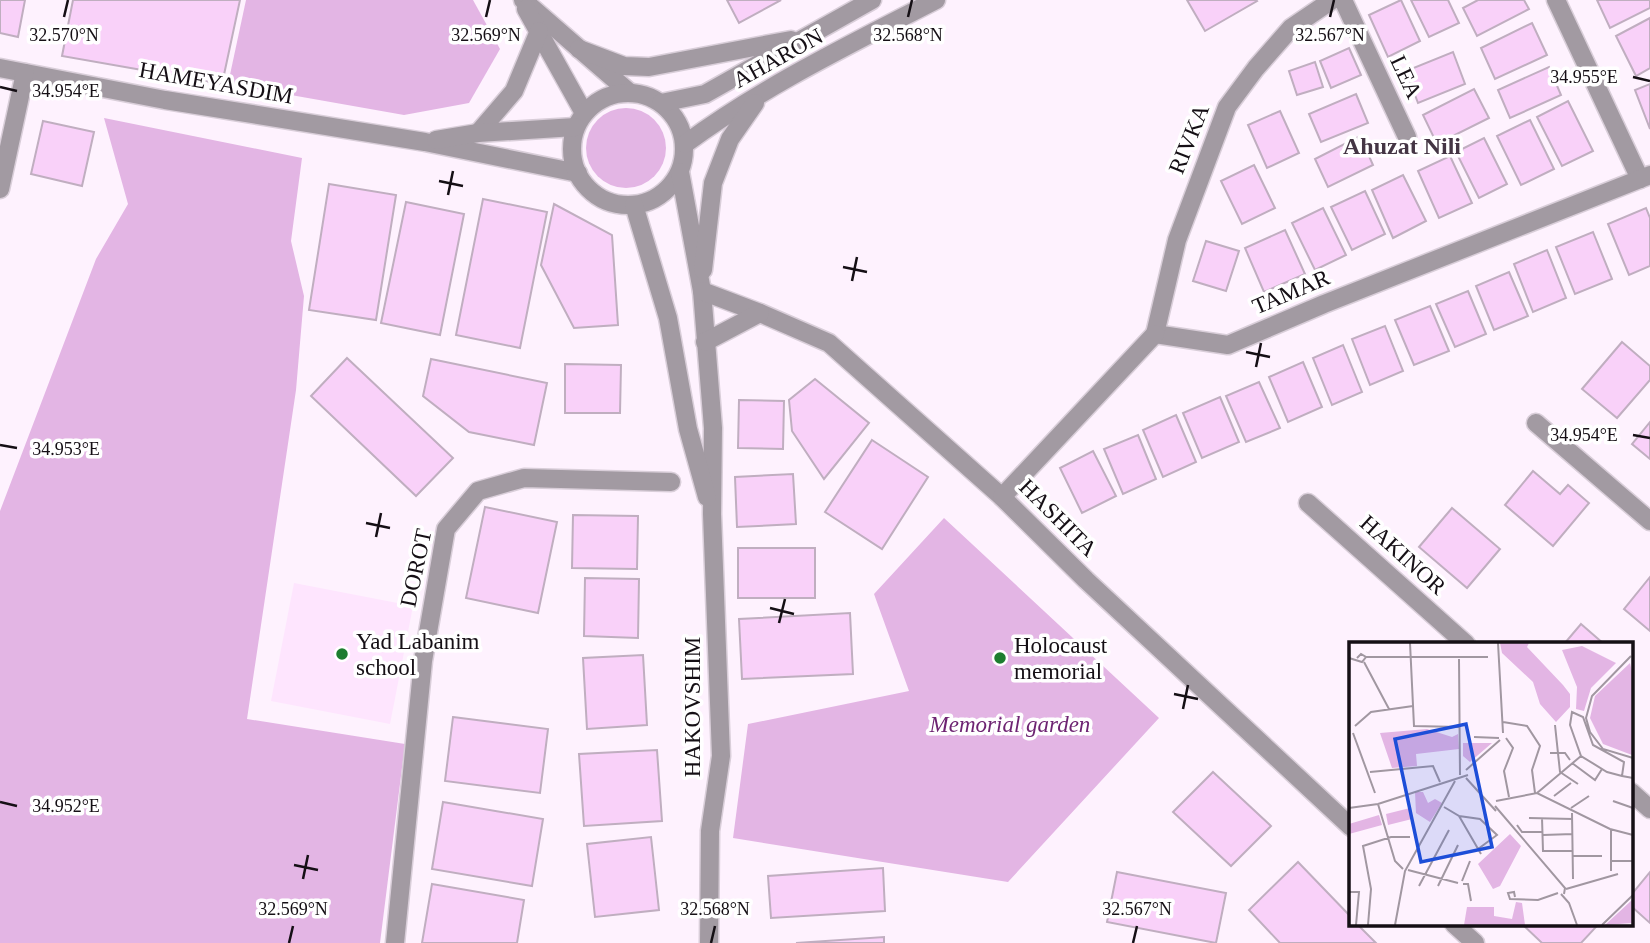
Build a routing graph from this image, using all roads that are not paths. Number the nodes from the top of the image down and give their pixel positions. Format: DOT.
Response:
graph roads {
  1 [pos="522,0"];
  2 [pos="873,0"];
  3 [pos="936,0"];
  4 [pos="1332,0"];
  5 [pos="1343,0"];
  6 [pos="1556,0"];
  7 [pos="538,31"];
  8 [pos="808,37"];
  9 [pos="579,49"];
  10 [pos="0,68"];
  11 [pos="25,73"];
  12 [pos="774,87"];
  13 [pos="628,92"];
  14 [pos="661,103"];
  15 [pos="579,120"];
  16 [pos="478,133"];
  17 [pos="1407,137"];
  18 [pos="425,142"];
  19 [pos="685,144"];
  20 [pos="680,172"];
  21 [pos="578,173"];
  22 [pos="1645,177"];
  23 [pos="0,189"];
  24 [pos="634,205"];
  25 [pos="702,291"];
  26 [pos="760,313"];
  27 [pos="1155,334"];
  28 [pos="705,342"];
  29 [pos="1535,423"];
  30 [pos="671,482"];
  31 [pos="1002,496"];
  32 [pos="1308,503"];
  33 [pos="712,514"];
  34 [pos="1650,521"];
  35 [pos="1464,642"];
  36 [pos="1632,793"];
  37 [pos="1650,809"];
  38 [pos="1349,825"];
  39 [pos="1456,926"];
  40 [pos="395,943"];
  41 [pos="709,943"];
  42 [pos="1475,943"];
  1 -- 7 [label="street"];
  1 -- 9 [label="street"];
  2 -- 8 [label="street, AHARON"];
  3 -- 12 [label="street, AHARON"];
  4 -- 27 [label="street, RIVKA"];
  5 -- 17 [label="street, LEA"];
  6 -- 22 [label="street"];
  7 -- 15 [label="street"];
  7 -- 16 [label="street"];
  8 -- 9 [label="street"];
  8 -- 14 [label="street, AHARON"];
  9 -- 13 [label="street"];
  10 -- 11 [label="street, HAMEYASDIM"];
  11 -- 18 [label="street, HAMEYASDIM"];
  11 -- 23 [label="street"];
  12 -- 19 [label="street, AHARON"];
  12 -- 25 [label="street"];
  13 -- 14 [label="street"];
  13 -- 15 [label="street"];
  14 -- 19 [label="street"];
  15 -- 16 [label="street, HAMEYASDIM"];
  15 -- 21 [label="street"];
  16 -- 18 [label="street, HAMEYASDIM"];
  18 -- 21 [label="street, HAMEYASDIM"];
  19 -- 20 [label="street"];
  20 -- 24 [label="street"];
  20 -- 25 [label="street, HAKOVSHIM"];
  21 -- 24 [label="street"];
  22 -- 27 [label="street, TAMAR"];
  24 -- 33 [label="street, HAKOVSHIM"];
  25 -- 26 [label="street, HASHITA"];
  25 -- 28 [label="street, HAKOVSHIM"];
  26 -- 28 [label="street"];
  26 -- 31 [label="street, HASHITA"];
  27 -- 31 [label="street"];
  28 -- 33 [label="street, HAKOVSHIM"];
  29 -- 34 [label="street"];
  30 -- 40 [label="street, DOROT"];
  31 -- 38 [label="street, HASHITA"];
  32 -- 35 [label="street, HAKINOR"];
  33 -- 41 [label="street, HAKOVSHIM"];
  36 -- 37 [label="street"];
  39 -- 42 [label="street"];
}
